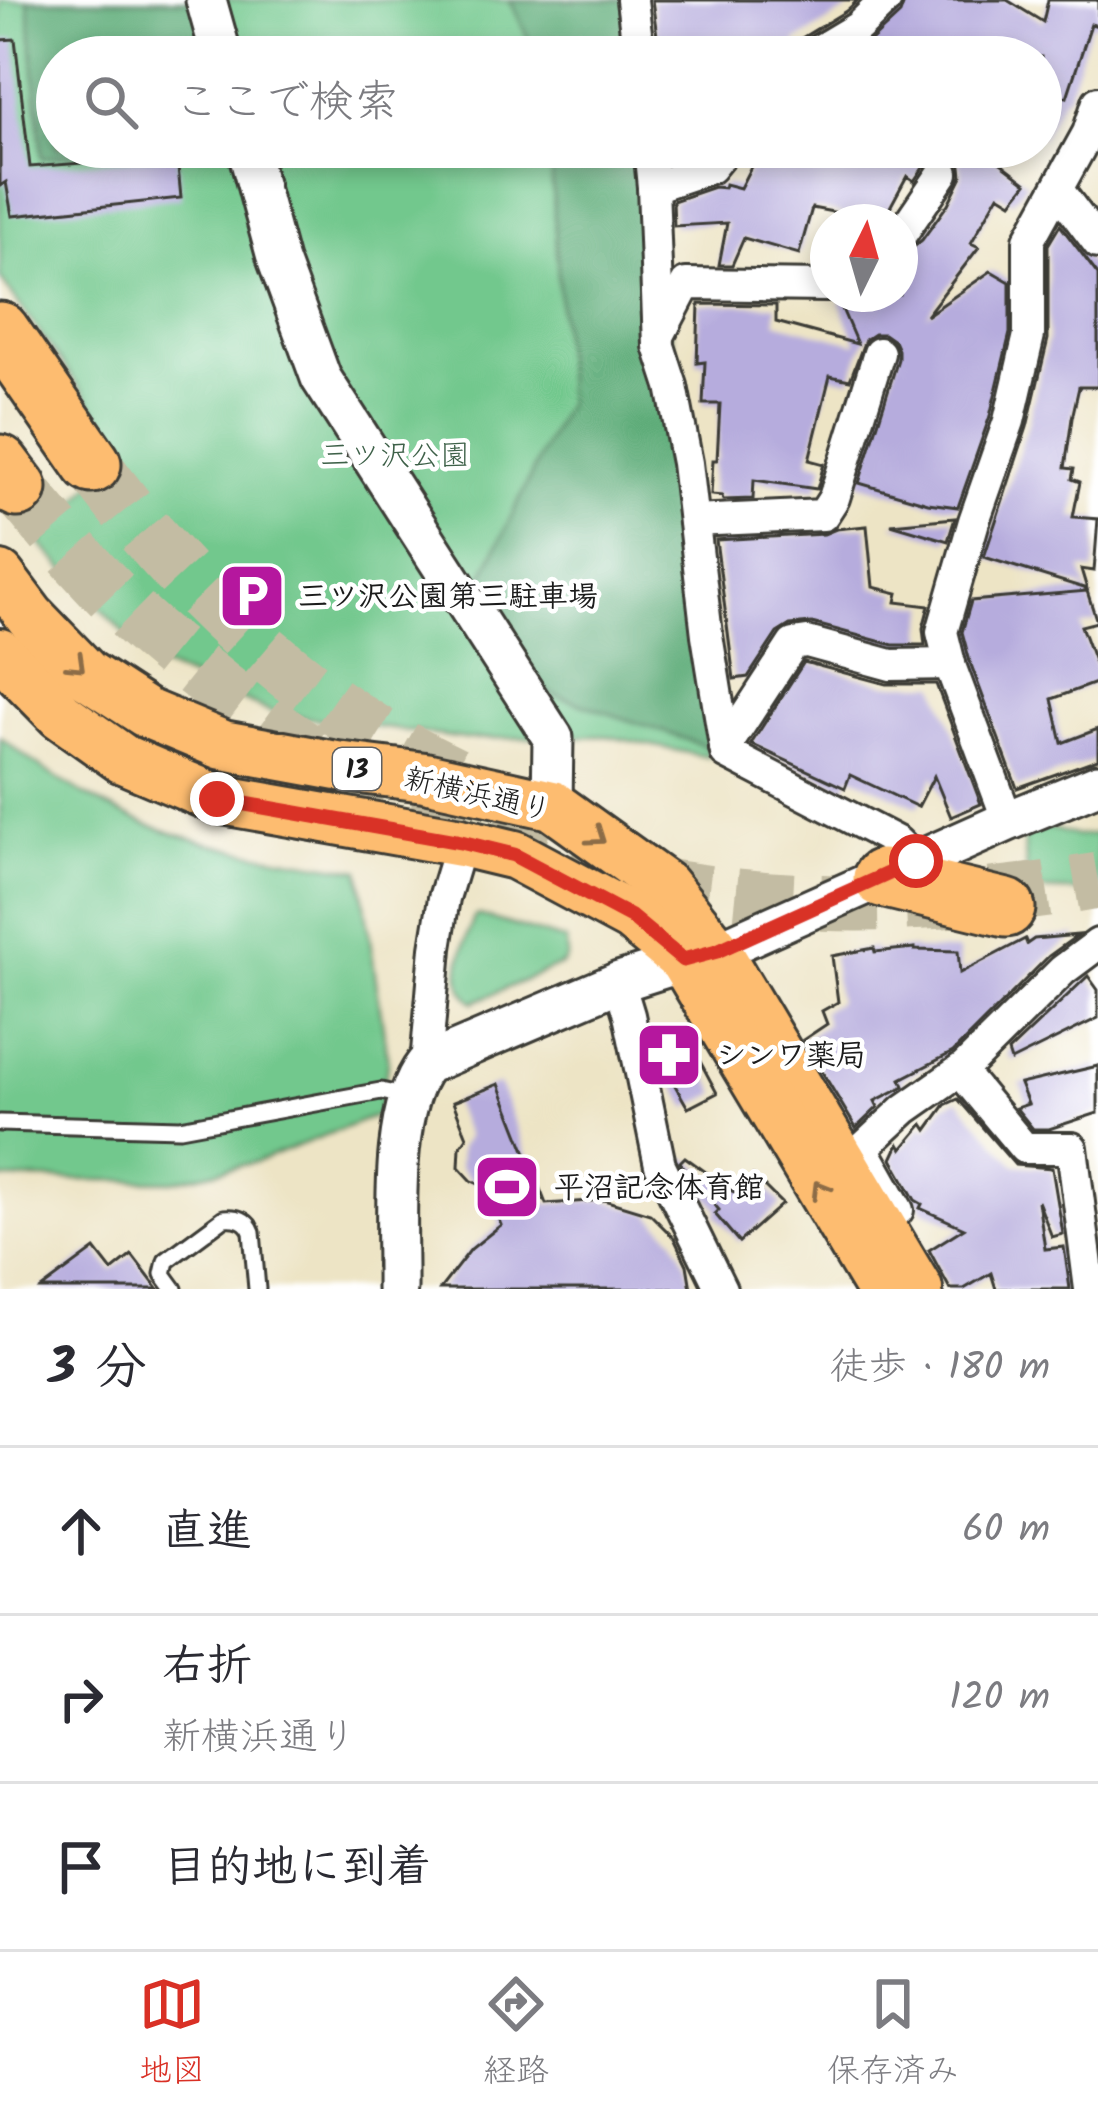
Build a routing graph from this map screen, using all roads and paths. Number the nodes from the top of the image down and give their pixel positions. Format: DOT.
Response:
graph roads {
  1 [pos="206,0"];
  2 [pos="632,0"];
  3 [pos="886,0"];
  4 [pos="216,36"];
  5 [pos="636,36"];
  6 [pos="843,36"];
  7 [pos="1098,102"];
  8 [pos="253,168"];
  9 [pos="651,168"];
  10 [pos="710,168"];
  11 [pos="943,173"];
  12 [pos="653,187"];
  13 [pos="1058,190"];
  14 [pos="918,210"];
  15 [pos="1098,243"];
  16 [pos="810,286"];
  17 [pos="0,331"];
  18 [pos="658,337"];
  19 [pos="879,353"];
  20 [pos="0,362"];
  21 [pos="694,521"];
  22 [pos="0,576"];
  23 [pos="0,653"];
  24 [pos="950,664"];
  25 [pos="725,748"];
  26 [pos="1098,784"];
  27 [pos="552,805"];
  28 [pos="1008,821"];
  29 [pos="461,842"];
  30 [pos="899,870"];
  31 [pos="1006,908"];
  32 [pos="1098,944"];
  33 [pos="700,955"];
  34 [pos="619,982"];
  35 [pos="427,1064"];
  36 [pos="960,1071"];
  37 [pos="390,1093"];
  38 [pos="0,1123"];
  39 [pos="174,1289"];
  40 [pos="256,1289"];
  41 [pos="397,1289"];
  42 [pos="721,1289"];
  43 [pos="880,1289"];
  44 [pos="918,1289"];
  45 [pos="944,1289"];
  46 [pos="1090,1289"];
  1 -- 4 [label="street"];
  2 -- 5 [label="street"];
  3 -- 6 [label="street"];
  7 -- 13 [label="street"];
  8 -- 27 [label="street"];
  9 -- 12 [label="street"];
  10 -- 12 [label="street"];
  11 -- 14 [label="street"];
  12 -- 18 [label="street"];
  13 -- 15 [label="street"];
  13 -- 24 [label="street"];
  16 -- 18 [label="street"];
  17 -- 20 [label="highway"];
  18 -- 21 [label="street"];
  19 -- 21 [label="street"];
  21 -- 25 [label="street"];
  22 -- 27 [label="main road, 新横浜通り / 13, one-way"];
  23 -- 29 [label="main road, 新横浜通り / 13"];
  24 -- 25 [label="street"];
  24 -- 28 [label="street"];
  25 -- 30 [label="street"];
  26 -- 28 [label="street"];
  27 -- 33 [label="main road, 新横浜通り / 13, one-way"];
  28 -- 30 [label="street"];
  29 -- 33 [label="main road, 新横浜通り / 13"];
  29 -- 35 [label="street"];
  30 -- 31 [label="highway"];
  30 -- 33 [label="street"];
  32 -- 36 [label="street"];
  33 -- 34 [label="street"];
  43 -- 33 [label="main road, 新横浜通り / 13, one-way"];
  33 -- 44 [label="main road, 新横浜通り / 13"];
  34 -- 35 [label="street"];
  34 -- 42 [label="street"];
  35 -- 41 [label="street"];
  36 -- 45 [label="street"];
  36 -- 46 [label="street"];
  37 -- 38 [label="lane"];
  39 -- 40 [label="lane"];
}
